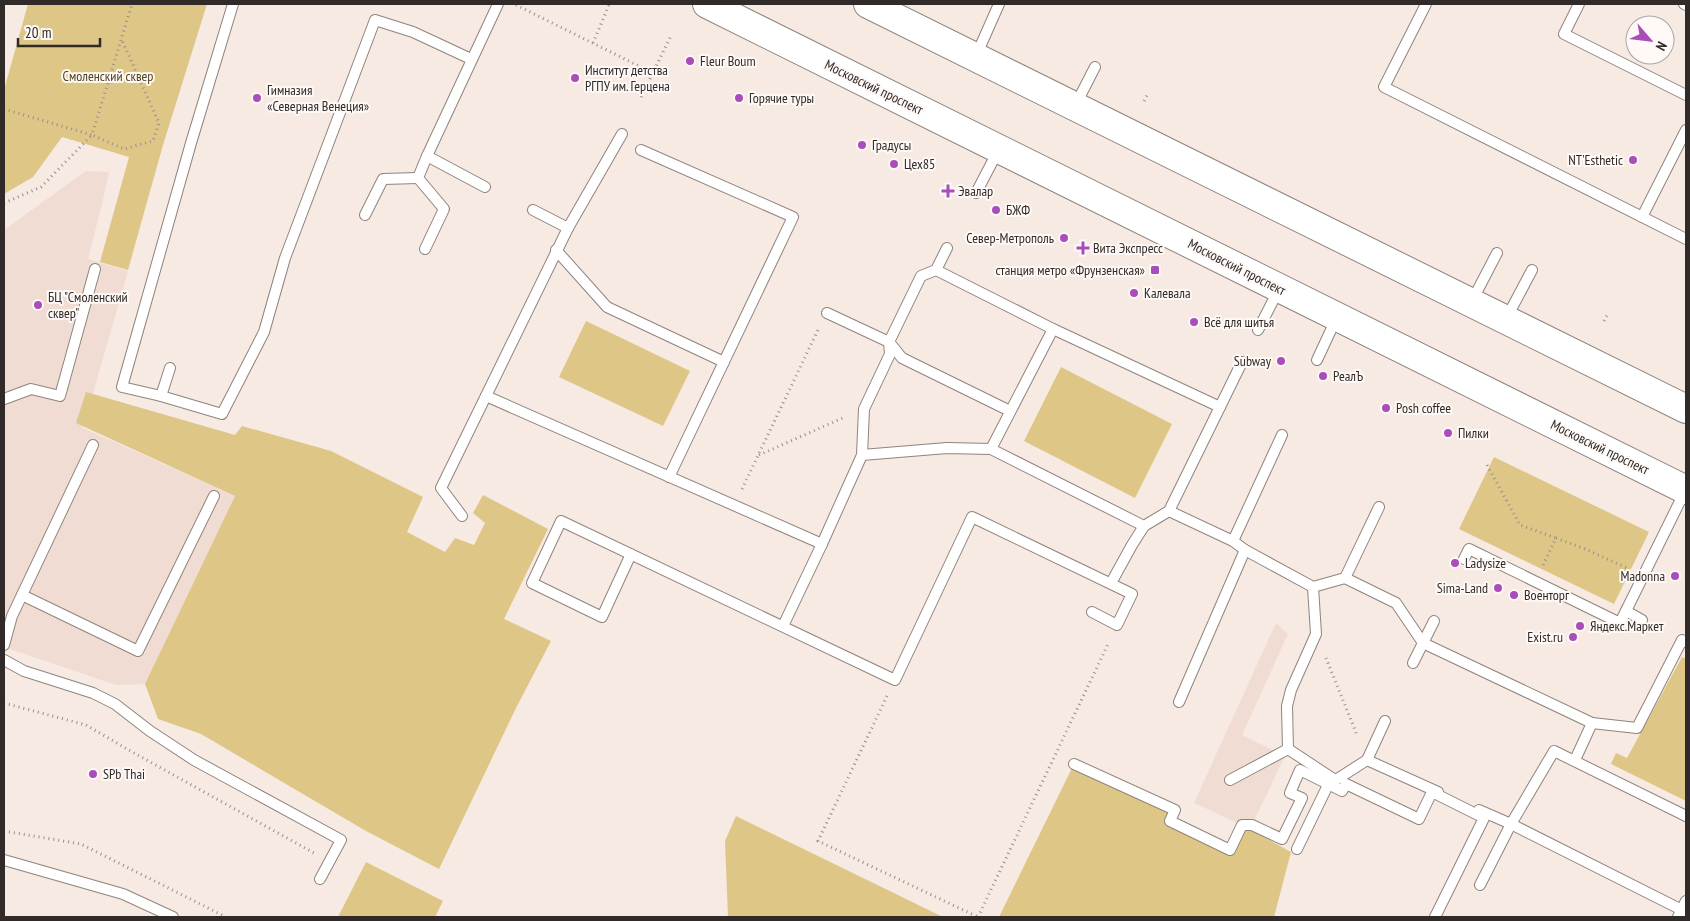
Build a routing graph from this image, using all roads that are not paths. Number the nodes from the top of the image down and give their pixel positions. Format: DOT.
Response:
graph roads {
  1 [pos="233,4"];
  2 [pos="498,4"];
  3 [pos="707,4"];
  4 [pos="868,4"];
  5 [pos="999,4"];
  6 [pos="1426,4"];
  7 [pos="1579,4"];
  8 [pos="976,57"];
  9 [pos="471,59"];
  10 [pos="1095,67"];
  11 [pos="1686,95"];
  12 [pos="1075,106"];
  13 [pos="1686,130"];
  14 [pos="622,134"];
  15 [pos="999,148"];
  16 [pos="641,150"];
  17 [pos="427,156"];
  18 [pos="418,178"];
  19 [pos="485,187"];
  20 [pos="976,193"];
  21 [pos="533,210"];
  22 [pos="366,215"];
  23 [pos="1642,217"];
  24 [pos="568,228"];
  25 [pos="1686,239"];
  26 [pos="947,248"];
  27 [pos="425,249"];
  28 [pos="556,250"];
  29 [pos="1497,253"];
  30 [pos="95,269"];
  31 [pos="936,270"];
  32 [pos="1532,270"];
  33 [pos="1279,288"];
  34 [pos="1471,302"];
  35 [pos="826,313"];
  36 [pos="1338,316"];
  37 [pos="1505,320"];
  38 [pos="1053,329"];
  39 [pos="1258,330"];
  40 [pos="889,342"];
  41 [pos="1317,360"];
  42 [pos="724,362"];
  43 [pos="1242,362"];
  44 [pos="170,368"];
  45 [pos="162,396"];
  46 [pos="486,396"];
  47 [pos="4,399"];
  48 [pos="1220,407"];
  49 [pos="1686,409"];
  50 [pos="1010,411"];
  51 [pos="1282,435"];
  52 [pos="93,445"];
  53 [pos="991,449"];
  54 [pos="862,455"];
  55 [pos="669,477"];
  56 [pos="1686,490"];
  57 [pos="214,496"];
  58 [pos="1379,507"];
  59 [pos="1169,511"];
  60 [pos="462,516"];
  61 [pos="1144,526"];
  62 [pos="1233,541"];
  63 [pos="822,544"];
  64 [pos="1245,550"];
  65 [pos="631,554"];
  66 [pos="1464,559"];
  67 [pos="1345,578"];
  68 [pos="1111,583"];
  69 [pos="1314,587"];
  70 [pos="22,595"];
  71 [pos="1626,611"];
  72 [pos="1092,612"];
  73 [pos="1642,620"];
  74 [pos="1434,621"];
  75 [pos="783,626"];
  76 [pos="1681,639"];
  77 [pos="1423,643"];
  78 [pos="4,645"];
  79 [pos="4,660"];
  80 [pos="1413,662"];
  81 [pos="1179,702"];
  82 [pos="1385,721"];
  83 [pos="1592,723"];
  84 [pos="1288,749"];
  85 [pos="1367,760"];
  86 [pos="1574,760"];
  87 [pos="1074,764"];
  88 [pos="1230,780"];
  89 [pos="1332,783"];
  90 [pos="1686,816"];
  91 [pos="1511,824"];
  92 [pos="1297,849"];
  93 [pos="4,860"];
  94 [pos="320,879"];
  95 [pos="1480,885"];
  96 [pos="1683,910"];
  97 [pos="173,917"];
  98 [pos="1435,917"];
  1 -- 45 [label="lane"];
  2 -- 9 [label="lane"];
  3 -- 15 [label="main road, Московский проспект"];
  4 -- 8 [label="main road"];
  5 -- 8 [label="lane"];
  6 -- 23 [label="lane"];
  7 -- 11 [label="lane"];
  8 -- 12 [label="main road"];
  9 -- 17 [label="lane"];
  9 -- 45 [label="lane"];
  10 -- 12 [label="lane"];
  12 -- 34 [label="main road"];
  13 -- 23 [label="lane"];
  14 -- 24 [label="lane"];
  15 -- 20 [label="lane"];
  15 -- 33 [label="main road, Московский проспект"];
  16 -- 42 [label="lane"];
  17 -- 18 [label="lane"];
  17 -- 19 [label="lane"];
  18 -- 22 [label="lane"];
  18 -- 27 [label="lane"];
  21 -- 24 [label="lane"];
  23 -- 25 [label="lane"];
  24 -- 28 [label="lane"];
  26 -- 31 [label="lane"];
  28 -- 42 [label="lane"];
  28 -- 46 [label="lane"];
  29 -- 34 [label="lane"];
  30 -- 47 [label="lane"];
  31 -- 38 [label="lane"];
  31 -- 40 [label="lane"];
  32 -- 37 [label="lane"];
  33 -- 36 [label="main road, Московский проспект"];
  33 -- 39 [label="lane"];
  34 -- 37 [label="main road"];
  35 -- 40 [label="lane"];
  36 -- 41 [label="lane"];
  36 -- 56 [label="main road, Московский проспект"];
  37 -- 49 [label="main road"];
  38 -- 48 [label="lane"];
  38 -- 50 [label="lane"];
  40 -- 50 [label="lane"];
  40 -- 54 [label="lane"];
  42 -- 55 [label="lane"];
  43 -- 48 [label="lane"];
  44 -- 45 [label="lane"];
  46 -- 55 [label="lane"];
  46 -- 60 [label="lane"];
  48 -- 59 [label="lane"];
  50 -- 53 [label="lane"];
  51 -- 62 [label="lane"];
  52 -- 70 [label="lane"];
  53 -- 54 [label="lane"];
  53 -- 61 [label="lane"];
  54 -- 63 [label="lane"];
  55 -- 63 [label="lane"];
  56 -- 71 [label="lane"];
  57 -- 70 [label="lane"];
  58 -- 67 [label="lane"];
  59 -- 61 [label="lane"];
  59 -- 62 [label="lane"];
  61 -- 68 [label="lane"];
  62 -- 64 [label="lane"];
  63 -- 75 [label="lane"];
  64 -- 69 [label="lane"];
  64 -- 81 [label="lane"];
  65 -- 65 [label="lane"];
  65 -- 75 [label="lane"];
  66 -- 71 [label="lane"];
  67 -- 69 [label="lane"];
  67 -- 77 [label="lane"];
  68 -- 72 [label="lane"];
  68 -- 75 [label="lane"];
  69 -- 84 [label="lane"];
  70 -- 78 [label="lane"];
  71 -- 73 [label="lane"];
  74 -- 77 [label="lane"];
  76 -- 83 [label="lane"];
  77 -- 80 [label="lane"];
  77 -- 83 [label="lane"];
  79 -- 94 [label="lane"];
  82 -- 85 [label="lane"];
  83 -- 86 [label="lane"];
  84 -- 88 [label="lane"];
  84 -- 89 [label="lane"];
  85 -- 89 [label="lane"];
  85 -- 91 [label="lane"];
  86 -- 90 [label="lane"];
  86 -- 91 [label="lane"];
  87 -- 89 [label="lane"];
  89 -- 92 [label="lane"];
  89 -- 98 [label="lane"];
  91 -- 95 [label="lane"];
  91 -- 96 [label="lane"];
  93 -- 97 [label="lane"];
}
